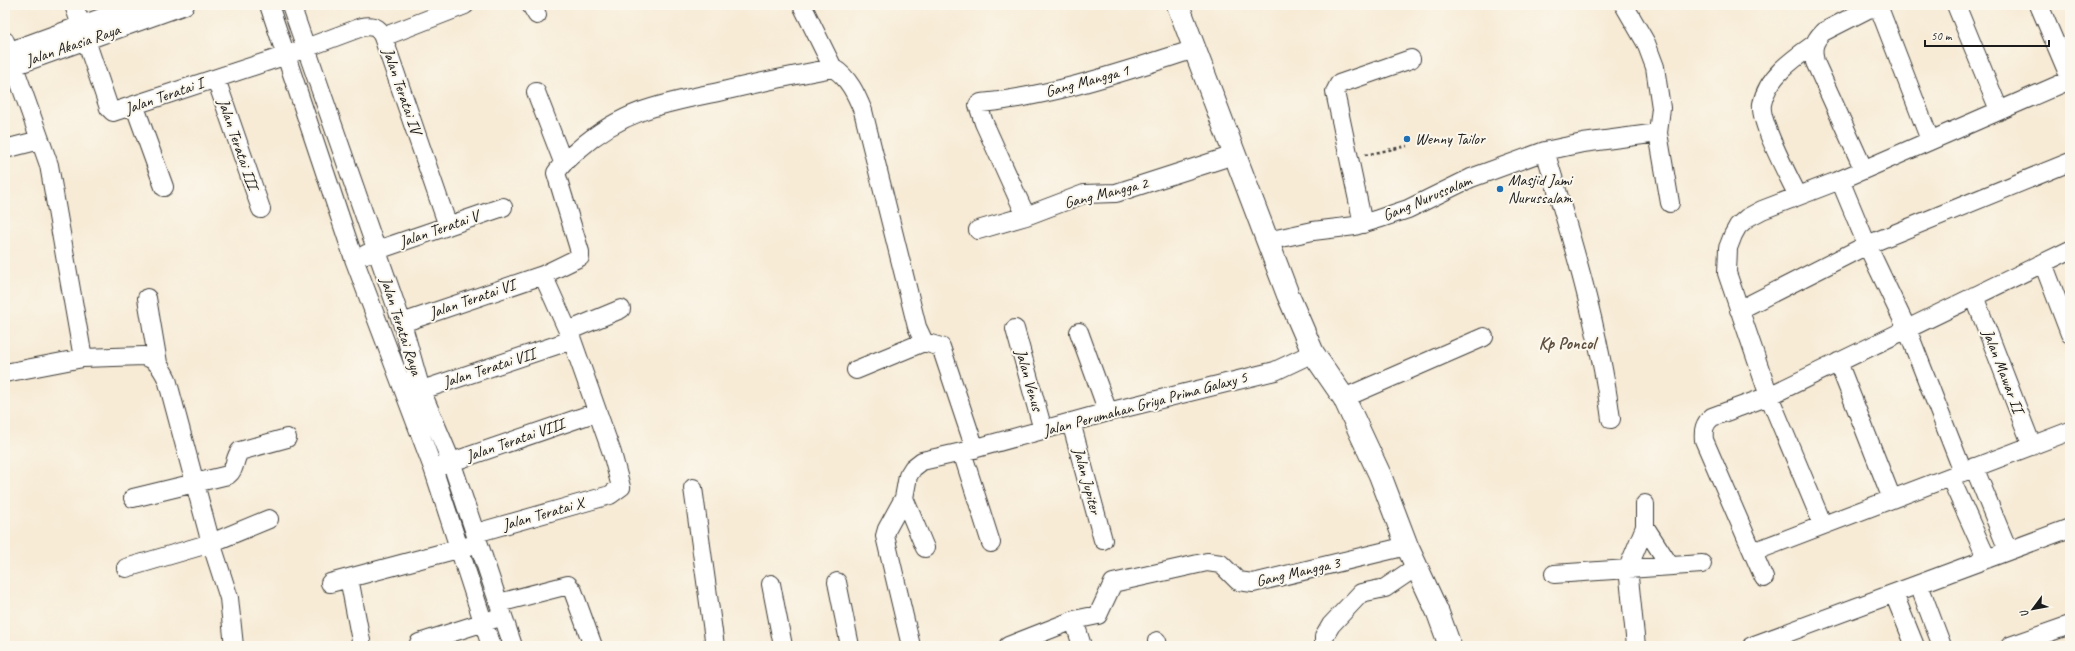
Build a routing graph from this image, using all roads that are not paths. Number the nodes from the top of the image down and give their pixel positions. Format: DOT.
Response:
graph roads {
  1 [pos="74,5"];
  2 [pos="137,5"];
  3 [pos="185,5"];
  4 [pos="269,5"];
  5 [pos="291,5"];
  6 [pos="465,5"];
  7 [pos="802,5"];
  8 [pos="1178,5"];
  9 [pos="1624,5"];
  10 [pos="1956,5"];
  11 [pos="2039,5"];
  12 [pos="84,33"];
  13 [pos="383,37"];
  14 [pos="1814,45"];
  15 [pos="307,48"];
  16 [pos="1195,50"];
  17 [pos="287,55"];
  18 [pos="7,56"];
  19 [pos="1411,59"];
  20 [pos="833,68"];
  21 [pos="216,79"];
  22 [pos="2070,79"];
  23 [pos="536,92"];
  24 [pos="135,107"];
  25 [pos="1999,110"];
  26 [pos="1658,133"];
  27 [pos="40,140"];
  28 [pos="1930,140"];
  29 [pos="5,149"];
  30 [pos="1545,151"];
  31 [pos="1234,155"];
  32 [pos="563,162"];
  33 [pos="2070,162"];
  34 [pos="1863,168"];
  35 [pos="1840,180"];
  36 [pos="164,187"];
  37 [pos="1798,196"];
  38 [pos="1670,203"];
  39 [pos="503,207"];
  40 [pos="261,209"];
  41 [pos="1026,216"];
  42 [pos="1363,224"];
  43 [pos="448,226"];
  44 [pos="978,230"];
  45 [pos="1267,241"];
  46 [pos="1867,245"];
  47 [pos="2070,250"];
  48 [pos="376,251"];
  49 [pos="354,258"];
  50 [pos="2043,263"];
  51 [pos="543,275"];
  52 [pos="1974,296"];
  53 [pos="146,298"];
  54 [pos="621,309"];
  55 [pos="1739,310"];
  56 [pos="402,323"];
  57 [pos="1015,329"];
  58 [pos="1907,329"];
  59 [pos="1079,332"];
  60 [pos="2070,334"];
  61 [pos="570,335"];
  62 [pos="1484,337"];
  63 [pos="924,342"];
  64 [pos="1313,353"];
  65 [pos="83,358"];
  66 [pos="1838,362"];
  67 [pos="158,363"];
  68 [pos="856,370"];
  69 [pos="5,373"];
  70 [pos="414,393"];
  71 [pos="1769,396"];
  72 [pos="1344,398"];
  73 [pos="597,412"];
  74 [pos="1108,412"];
  75 [pos="1611,419"];
  76 [pos="1071,422"];
  77 [pos="1043,430"];
  78 [pos="2070,431"];
  79 [pos="287,438"];
  80 [pos="2032,446"];
  81 [pos="969,451"];
  82 [pos="451,461"];
  83 [pos="433,468"];
  84 [pos="1962,472"];
  85 [pos="195,484"];
  86 [pos="693,488"];
  87 [pos="133,498"];
  88 [pos="904,498"];
  89 [pos="1892,499"];
  90 [pos="1645,504"];
  91 [pos="269,519"];
  92 [pos="1823,525"];
  93 [pos="1645,527"];
  94 [pos="2070,528"];
  95 [pos="478,539"];
  96 [pos="1103,540"];
  97 [pos="211,543"];
  98 [pos="991,543"];
  99 [pos="1407,546"];
  100 [pos="925,548"];
  101 [pos="458,549"];
  102 [pos="2008,550"];
  103 [pos="1753,552"];
  104 [pos="1987,559"];
  105 [pos="1702,564"];
  106 [pos="1670,566"];
  107 [pos="1416,567"];
  108 [pos="126,568"];
  109 [pos="1628,568"];
  110 [pos="1554,574"];
  111 [pos="349,578"];
  112 [pos="1764,578"];
  113 [pos="837,582"];
  114 [pos="330,583"];
  115 [pos="771,584"];
  116 [pos="1919,585"];
  117 [pos="1894,594"];
  118 [pos="502,610"];
  119 [pos="1074,620"];
  120 [pos="483,622"];
  121 [pos="2070,625"];
  122 [pos="2050,640"];
  123 [pos="418,643"];
  124 [pos="234,646"];
  125 [pos="362,646"];
  126 [pos="491,646"];
  127 [pos="513,646"];
  128 [pos="594,646"];
  129 [pos="715,646"];
  130 [pos="783,646"];
  131 [pos="850,646"];
  132 [pos="911,646"];
  133 [pos="1008,646"];
  134 [pos="1082,646"];
  135 [pos="1324,646"];
  136 [pos="1450,646"];
  137 [pos="1636,646"];
  138 [pos="1752,646"];
  139 [pos="1915,646"];
  140 [pos="1942,646"];
  141 [pos="2010,646"];
  1 -- 12 [label="street, Jalan Teratai I"];
  2 -- 12 [label="street, Jalan Akasia Raya"];
  3 -- 12 [label="street, Jalan Akasia Raya"];
  4 -- 17 [label="street, Jalan Teratai Raya"];
  5 -- 15 [label="street, Jalan Teratai Raya"];
  6 -- 13 [label="street"];
  7 -- 20 [label="street"];
  8 -- 16 [label="street"];
  9 -- 26 [label="street"];
  10 -- 25 [label="street"];
  11 -- 22 [label="street"];
  12 -- 18 [label="street, Jalan Akasia Raya"];
  12 -- 24 [label="street, Jalan Teratai I"];
  13 -- 15 [label="street, Jalan Teratai IV"];
  13 -- 43 [label="street, Jalan Teratai IV"];
  14 -- 28 [label="street"];
  14 -- 34 [label="street"];
  14 -- 37 [label="street"];
  15 -- 17 [label="street, Jalan Teratai IV"];
  15 -- 48 [label="street, Jalan Teratai Raya"];
  16 -- 31 [label="street"];
  16 -- 41 [label="street, Gang Mangga 1"];
  17 -- 21 [label="street, Jalan Teratai I"];
  17 -- 49 [label="street, Jalan Teratai Raya"];
  18 -- 27 [label="street"];
  19 -- 42 [label="street"];
  20 -- 32 [label="street"];
  20 -- 63 [label="street"];
  21 -- 24 [label="street, Jalan Teratai I"];
  21 -- 40 [label="street, Jalan Teratai III"];
  22 -- 25 [label="street"];
  23 -- 32 [label="street"];
  24 -- 36 [label="street"];
  25 -- 28 [label="street"];
  26 -- 30 [label="street, Gang Nurussalam"];
  26 -- 38 [label="street"];
  27 -- 29 [label="street"];
  27 -- 65 [label="street"];
  28 -- 34 [label="street"];
  30 -- 42 [label="street, Gang Nurussalam"];
  30 -- 75 [label="street"];
  31 -- 41 [label="street, Gang Mangga 2"];
  31 -- 45 [label="street"];
  32 -- 51 [label="street, Jalan Teratai VI"];
  33 -- 46 [label="street"];
  34 -- 35 [label="street"];
  35 -- 37 [label="street"];
  35 -- 46 [label="street"];
  37 -- 55 [label="street"];
  39 -- 43 [label="street, Jalan Teratai V"];
  41 -- 44 [label="street, Gang Mangga 2"];
  42 -- 45 [label="street, Gang Nurussalam"];
  43 -- 48 [label="street, Jalan Teratai V"];
  45 -- 64 [label="street"];
  46 -- 55 [label="street"];
  46 -- 58 [label="street"];
  47 -- 50 [label="street"];
  48 -- 49 [label="street, Jalan Teratai V"];
  48 -- 56 [label="street, Jalan Teratai Raya"];
  49 -- 70 [label="street, Jalan Teratai Raya"];
  50 -- 52 [label="street"];
  50 -- 60 [label="street"];
  51 -- 56 [label="street, Jalan Teratai VI"];
  51 -- 61 [label="street"];
  52 -- 58 [label="street"];
  52 -- 80 [label="street, Jalan Mawar II"];
  53 -- 67 [label="street"];
  54 -- 61 [label="street, Jalan Teratai VII"];
  55 -- 71 [label="street"];
  56 -- 70 [label="street, Jalan Teratai Raya"];
  57 -- 77 [label="street, Jalan Venus"];
  58 -- 66 [label="street"];
  58 -- 84 [label="street"];
  59 -- 74 [label="street"];
  61 -- 70 [label="street, Jalan Teratai VII"];
  61 -- 73 [label="street"];
  62 -- 72 [label="street"];
  63 -- 68 [label="street"];
  63 -- 81 [label="street"];
  64 -- 72 [label="street"];
  64 -- 74 [label="street, Jalan Perumahan Griya Prima Galaxy 5"];
  65 -- 67 [label="street"];
  65 -- 69 [label="street"];
  66 -- 71 [label="street"];
  66 -- 89 [label="street"];
  67 -- 85 [label="street"];
  70 -- 82 [label="street, Jalan Teratai Raya"];
  70 -- 83 [label="street, Jalan Teratai Raya"];
  71 -- 92 [label="street"];
  71 -- 103 [label="street"];
  72 -- 99 [label="street"];
  73 -- 82 [label="street, Jalan Teratai VIII"];
  73 -- 95 [label="street, Jalan Teratai X"];
  74 -- 76 [label="street, Jalan Perumahan Griya Prima Galaxy 5"];
  76 -- 77 [label="street, Jalan Perumahan Griya Prima Galaxy 5"];
  76 -- 96 [label="street, Jalan Jupiter"];
  77 -- 81 [label="street, Jalan Perumahan Griya Prima Galaxy 5"];
  78 -- 80 [label="street"];
  79 -- 85 [label="street"];
  80 -- 84 [label="street"];
  81 -- 88 [label="street, Jalan Perumahan Griya Prima Galaxy 5"];
  81 -- 98 [label="street"];
  82 -- 83 [label="street, Jalan Teratai VIII"];
  82 -- 95 [label="street, Jalan Teratai Raya"];
  83 -- 101 [label="street, Jalan Teratai Raya"];
  84 -- 89 [label="street"];
  84 -- 102 [label="street"];
  84 -- 104 [label="street"];
  85 -- 87 [label="street"];
  85 -- 97 [label="street"];
  86 -- 129 [label="street"];
  88 -- 100 [label="street"];
  88 -- 132 [label="street"];
  89 -- 92 [label="street"];
  90 -- 93 [label="street"];
  91 -- 97 [label="street"];
  92 -- 103 [label="street"];
  93 -- 106 [label="street"];
  93 -- 109 [label="street"];
  94 -- 102 [label="street"];
  95 -- 101 [label="street, Jalan Teratai X"];
  95 -- 118 [label="street, Jalan Teratai Raya"];
  97 -- 108 [label="street"];
  97 -- 124 [label="street"];
  99 -- 107 [label="street"];
  99 -- 119 [label="street, Gang Mangga 3"];
  101 -- 111 [label="street, Jalan Teratai X"];
  101 -- 120 [label="street, Jalan Teratai Raya"];
  102 -- 104 [label="street"];
  103 -- 112 [label="street"];
  104 -- 116 [label="street"];
  105 -- 106 [label="street"];
  106 -- 109 [label="street"];
  107 -- 135 [label="street"];
  107 -- 136 [label="street"];
  109 -- 110 [label="street"];
  109 -- 137 [label="street"];
  111 -- 114 [label="street, Jalan Teratai X"];
  111 -- 125 [label="street"];
  113 -- 131 [label="street"];
  115 -- 130 [label="street"];
  116 -- 117 [label="street"];
  116 -- 140 [label="street"];
  117 -- 138 [label="street"];
  117 -- 139 [label="street"];
  118 -- 120 [label="street"];
  118 -- 127 [label="street, Jalan Teratai Raya"];
  118 -- 128 [label="street"];
  119 -- 133 [label="street"];
  119 -- 134 [label="street"];
  120 -- 123 [label="street"];
  120 -- 126 [label="street, Jalan Teratai Raya"];
  121 -- 122 [label="street"];
  122 -- 141 [label="street"];
}
